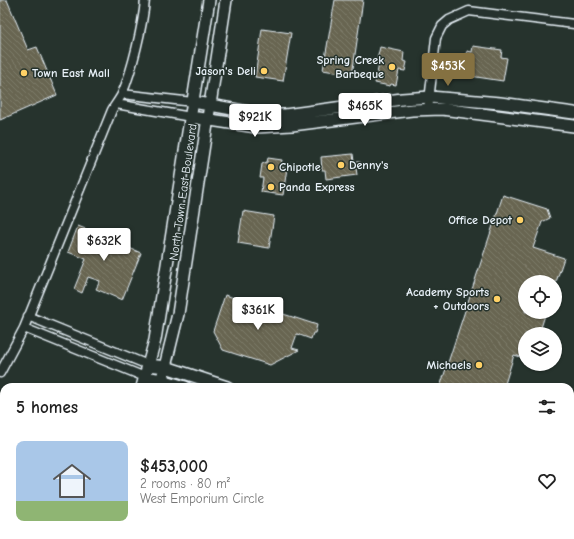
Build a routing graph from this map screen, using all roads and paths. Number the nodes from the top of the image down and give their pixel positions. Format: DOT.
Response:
graph roads {
  1 [pos="144,0"];
  2 [pos="209,0"];
  3 [pos="226,0"];
  4 [pos="574,24"];
  5 [pos="122,94"];
  6 [pos="430,97"];
  7 [pos="193,102"];
  8 [pos="116,104"];
  9 [pos="210,105"];
  10 [pos="539,108"];
  11 [pos="428,110"];
  12 [pos="574,113"];
  13 [pos="335,114"];
  14 [pos="191,117"];
  15 [pos="208,119"];
  16 [pos="538,121"];
  17 [pos="574,126"];
  18 [pos="28,316"];
  19 [pos="24,328"];
  20 [pos="148,365"];
  21 [pos="166,368"];
  22 [pos="0,373"];
  23 [pos="144,382"];
  24 [pos="161,383"];
  25 [pos="214,383"];
  1 -- 5 [label="street"];
  2 -- 7 [label="street, North Town East Boulevard"];
  3 -- 9 [label="street, North Town East Boulevard"];
  4 -- 6 [label="street"];
  5 -- 7 [label="street"];
  5 -- 8 [label="street"];
  6 -- 10 [label="street"];
  6 -- 11 [label="street"];
  6 -- 13 [label="street"];
  7 -- 9 [label="street"];
  7 -- 14 [label="street, North Town East Boulevard"];
  8 -- 14 [label="street"];
  8 -- 18 [label="street"];
  9 -- 13 [label="street"];
  9 -- 15 [label="street, North Town East Boulevard"];
  10 -- 12 [label="street"];
  10 -- 16 [label="street"];
  11 -- 13 [label="street"];
  11 -- 16 [label="street"];
  13 -- 15 [label="street"];
  14 -- 15 [label="street"];
  14 -- 20 [label="street, North Town East Boulevard"];
  15 -- 21 [label="street, North Town East Boulevard"];
  16 -- 17 [label="street"];
  18 -- 19 [label="street"];
  18 -- 20 [label="street"];
  19 -- 22 [label="street"];
  19 -- 23 [label="street"];
  20 -- 21 [label="street"];
  20 -- 23 [label="street, North Town East Boulevard"];
  21 -- 24 [label="street, North Town East Boulevard"];
  21 -- 25 [label="street"];
  23 -- 24 [label="street"];
}
